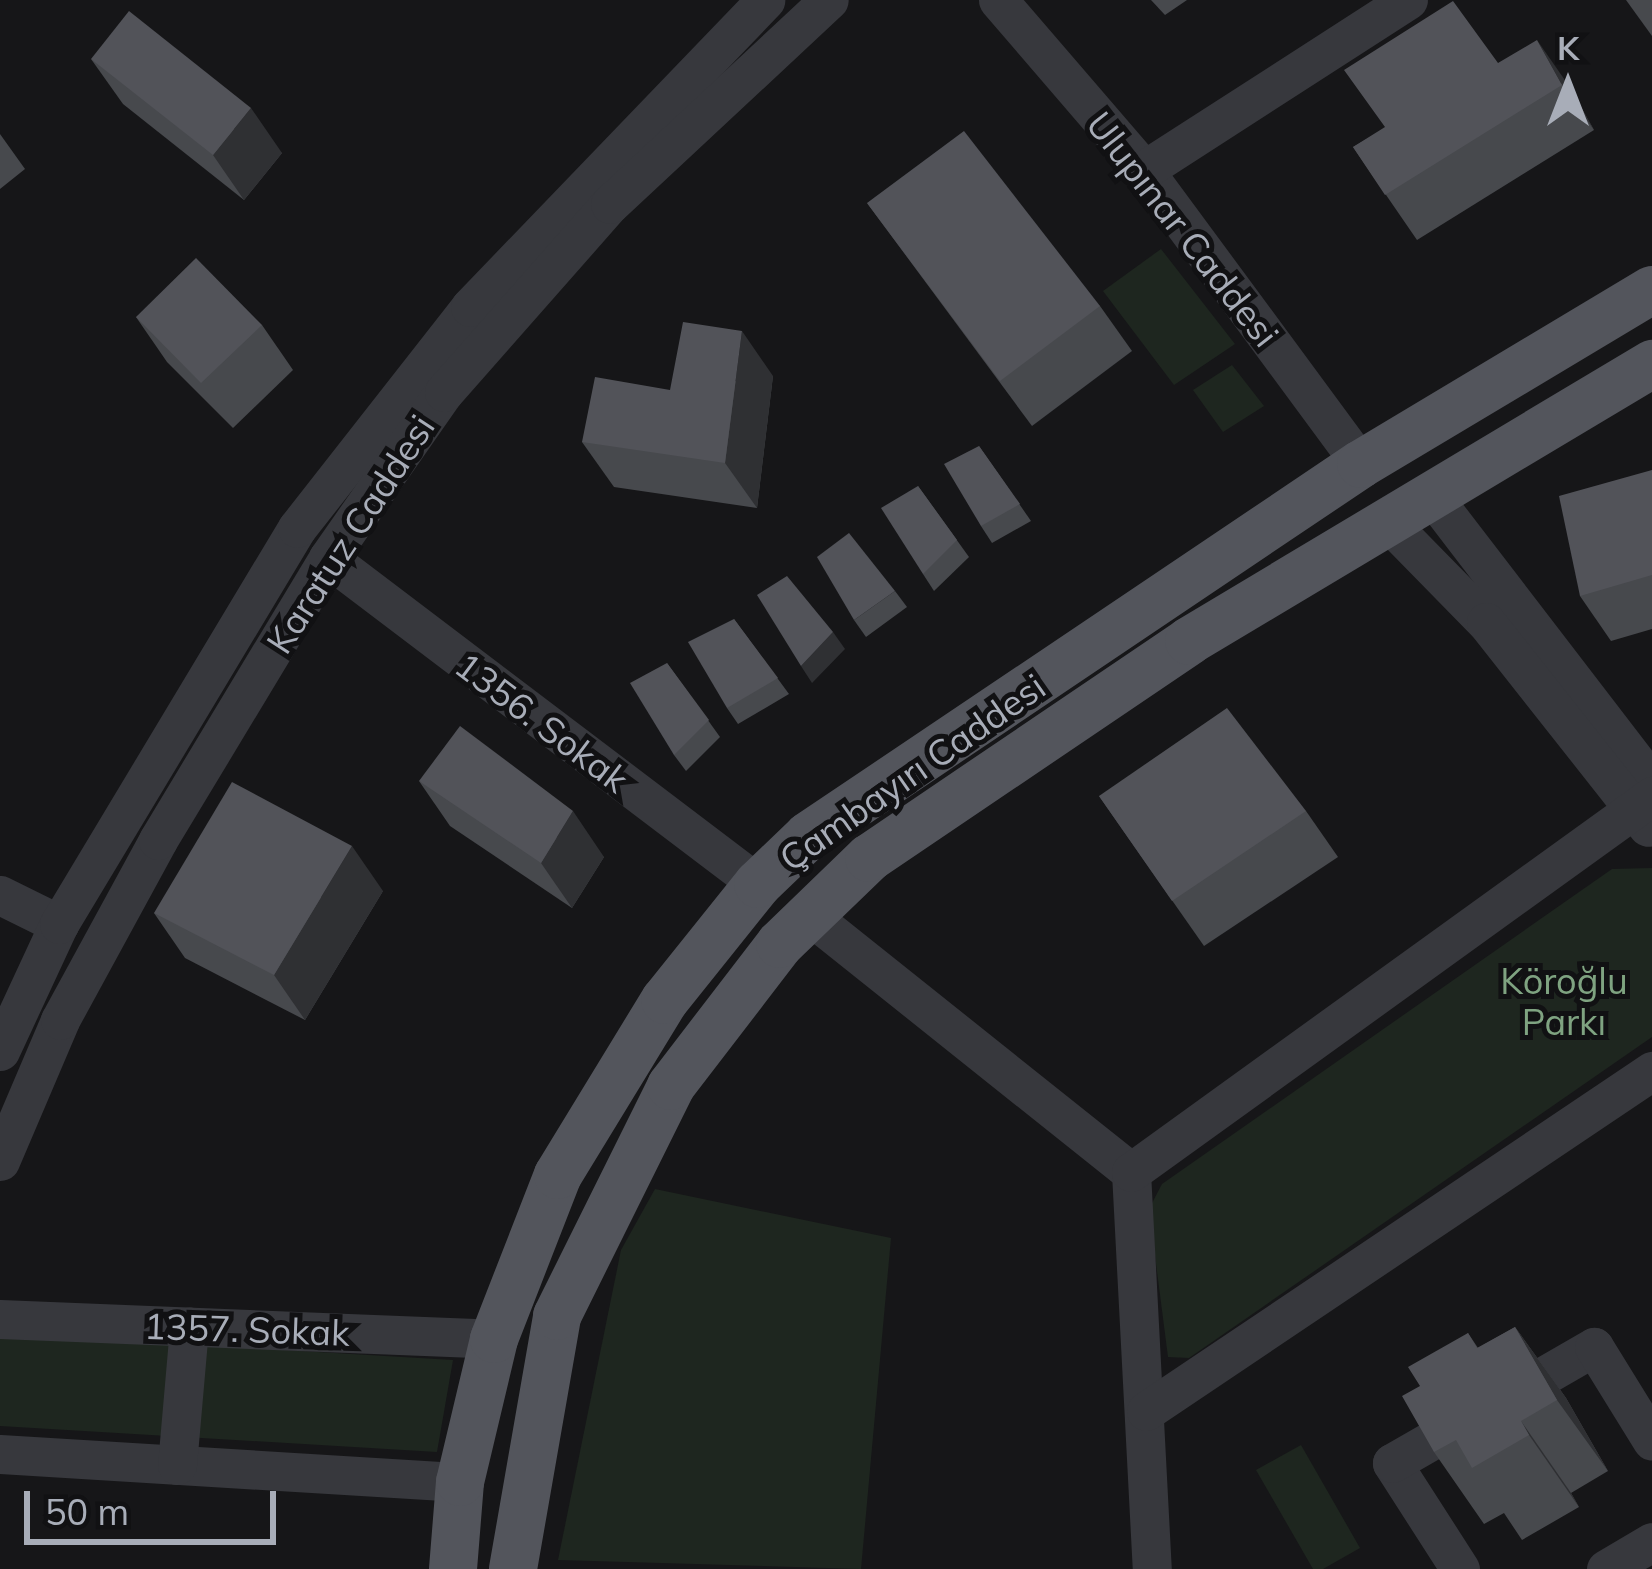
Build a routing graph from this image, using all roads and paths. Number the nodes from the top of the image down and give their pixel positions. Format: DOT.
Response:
graph roads {
  1 [pos="765,0"];
  2 [pos="829,0"];
  3 [pos="998,0"];
  4 [pos="1408,0"];
  5 [pos="1144,170"];
  6 [pos="1652,290"];
  7 [pos="1652,364"];
  8 [pos="1361,464"];
  9 [pos="1432,496"];
  10 [pos="1387,521"];
  11 [pos="328,558"];
  12 [pos="1647,805"];
  13 [pos="758,884"];
  14 [pos="0,895"];
  15 [pos="809,914"];
  16 [pos="59,924"];
  17 [pos="0,1051"];
  18 [pos="1652,1070"];
  19 [pos="0,1161"];
  20 [pos="1131,1172"];
  21 [pos="0,1319"];
  22 [pos="189,1327"];
  23 [pos="494,1340"];
  24 [pos="1147,1411"];
  25 [pos="1652,1441"];
  26 [pos="0,1454"];
  27 [pos="177,1465"];
  28 [pos="460,1482"];
  29 [pos="1652,1542"];
  30 [pos="453,1569"];
  31 [pos="513,1569"];
  32 [pos="1152,1569"];
  33 [pos="1460,1569"];
  34 [pos="1606,1569"];
  1 -- 16 [label="street, Karatuz Caddesi"];
  2 -- 11 [label="street, Karatuz Caddesi"];
  3 -- 5 [label="street, Ulupınar Caddesi"];
  4 -- 5 [label="street"];
  5 -- 8 [label="street, Ulupınar Caddesi"];
  6 -- 8 [label="main road, Çambayırı Caddesi"];
  7 -- 9 [label="main road, Çambayırı Caddesi"];
  8 -- 13 [label="main road, Çambayırı Caddesi"];
  9 -- 10 [label="main road, Çambayırı Caddesi"];
  9 -- 12 [label="street"];
  10 -- 12 [label="street"];
  10 -- 15 [label="main road, Çambayırı Caddesi"];
  11 -- 13 [label="street, 1356. Sokak"];
  11 -- 19 [label="street, Karatuz Caddesi"];
  12 -- 20 [label="street"];
  13 -- 23 [label="main road, Çambayırı Caddesi"];
  14 -- 16 [label="street"];
  15 -- 20 [label="street"];
  15 -- 31 [label="main road, Çambayırı Caddesi"];
  16 -- 17 [label="street, Karatuz Caddesi"];
  18 -- 24 [label="street"];
  20 -- 24 [label="street"];
  21 -- 22 [label="street, 1357. Sokak"];
  22 -- 23 [label="street, 1357. Sokak"];
  22 -- 27 [label="street"];
  23 -- 28 [label="main road, Çambayırı Caddesi"];
  24 -- 32 [label="street"];
  25 -- 33 [label="street"];
  26 -- 27 [label="street"];
  27 -- 28 [label="street"];
  28 -- 30 [label="main road, Çambayırı Caddesi"];
  29 -- 34 [label="street"];
}
